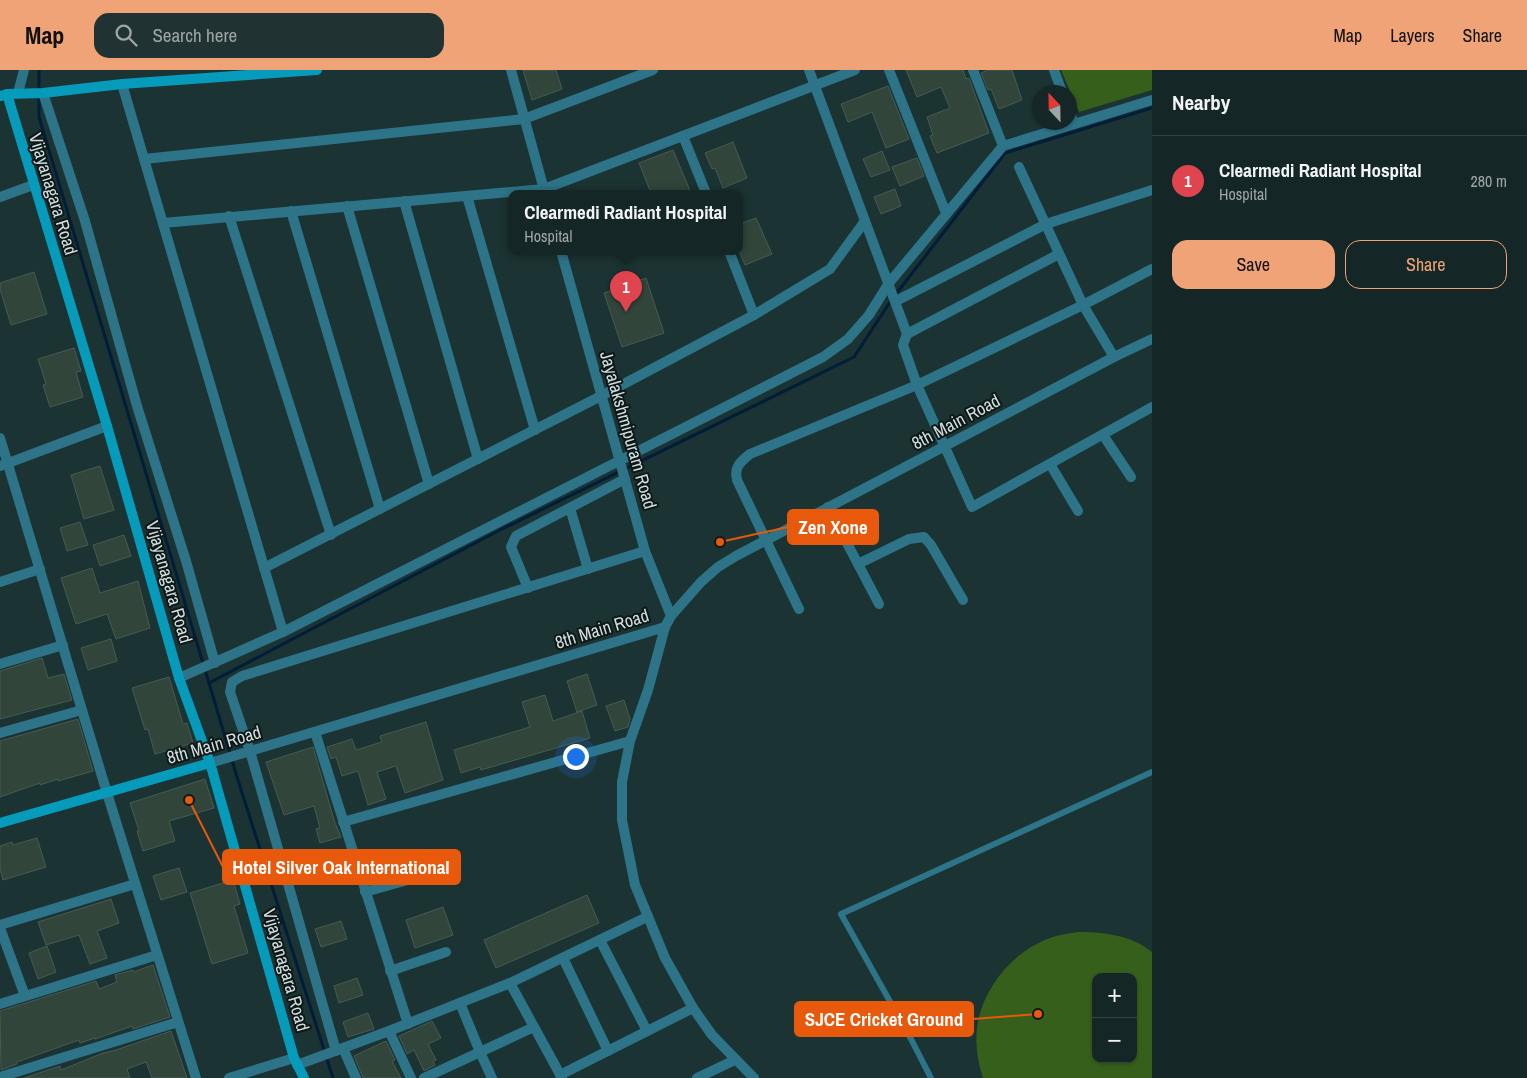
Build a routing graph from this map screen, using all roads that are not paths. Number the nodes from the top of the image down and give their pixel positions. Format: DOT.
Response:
graph roads {
  1 [pos="24,70"];
  2 [pos="318,70"];
  3 [pos="511,70"];
  4 [pos="653,70"];
  5 [pos="809,70"];
  6 [pos="855,70"];
  7 [pos="889,70"];
  8 [pos="973,70"];
  9 [pos="1054,70"];
  10 [pos="122,84"];
  11 [pos="814,85"];
  12 [pos="1059,85"];
  13 [pos="18,93"];
  14 [pos="43,93"];
  15 [pos="3,95"];
  16 [pos="1152,100"];
  17 [pos="524,119"];
  18 [pos="1077,123"];
  19 [pos="1055,130"];
  20 [pos="683,136"];
  21 [pos="1003,146"];
  22 [pos="144,159"];
  23 [pos="1019,167"];
  24 [pos="34,185"];
  25 [pos="544,190"];
  26 [pos="547,190"];
  27 [pos="705,190"];
  28 [pos="1152,190"];
  29 [pos="508,193"];
  30 [pos="0,196"];
  31 [pos="467,196"];
  32 [pos="404,201"];
  33 [pos="347,206"];
  34 [pos="290,211"];
  35 [pos="946,213"];
  36 [pos="229,216"];
  37 [pos="865,221"];
  38 [pos="163,223"];
  39 [pos="1046,224"];
  40 [pos="1060,254"];
  41 [pos="562,255"];
  42 [pos="730,255"];
  43 [pos="1152,269"];
  44 [pos="889,282"];
  45 [pos="896,301"];
  46 [pos="1083,305"];
  47 [pos="754,315"];
  48 [pos="907,334"];
  49 [pos="1152,339"];
  50 [pos="1114,357"];
  51 [pos="917,385"];
  52 [pos="601,396"];
  53 [pos="1152,407"];
  54 [pos="107,426"];
  55 [pos="536,430"];
  56 [pos="1103,435"];
  57 [pos="0,438"];
  58 [pos="945,447"];
  59 [pos="478,459"];
  60 [pos="619,460"];
  61 [pos="1050,464"];
  62 [pos="4,465"];
  63 [pos="1131,477"];
  64 [pos="625,479"];
  65 [pos="429,484"];
  66 [pos="828,507"];
  67 [pos="570,508"];
  68 [pos="380,509"];
  69 [pos="1078,511"];
  70 [pos="331,534"];
  71 [pos="766,540"];
  72 [pos="645,551"];
  73 [pos="858,564"];
  74 [pos="264,568"];
  75 [pos="588,569"];
  76 [pos="40,570"];
  77 [pos="0,582"];
  78 [pos="528,588"];
  79 [pos="963,600"];
  80 [pos="880,604"];
  81 [pos="799,609"];
  82 [pos="671,616"];
  83 [pos="665,627"];
  84 [pos="283,632"];
  85 [pos="63,645"];
  86 [pos="215,663"];
  87 [pos="0,664"];
  88 [pos="179,678"];
  89 [pos="82,710"];
  90 [pos="314,732"];
  91 [pos="0,733"];
  92 [pos="630,741"];
  93 [pos="250,752"];
  94 [pos="210,763"];
  95 [pos="1152,772"];
  96 [pos="107,793"];
  97 [pos="343,822"];
  98 [pos="0,823"];
  99 [pos="436,872"];
  100 [pos="135,884"];
  101 [pos="365,892"];
  102 [pos="647,917"];
  103 [pos="0,926"];
  104 [pos="600,940"];
  105 [pos="446,952"];
  106 [pos="157,955"];
  107 [pos="563,958"];
  108 [pos="390,971"];
  109 [pos="510,983"];
  110 [pos="25,996"];
  111 [pos="460,1003"];
  112 [pos="0,1004"];
  113 [pos="693,1008"];
  114 [pos="178,1022"];
  115 [pos="408,1024"];
  116 [pos="534,1027"];
  117 [pos="389,1031"];
  118 [pos="647,1031"];
  119 [pos="340,1049"];
  120 [pos="608,1051"];
  121 [pos="480,1052"];
  122 [pos="736,1060"];
  123 [pos="296,1061"];
  124 [pos="0,1077"];
  125 [pos="561,1077"];
  126 [pos="196,1078"];
  127 [pos="229,1078"];
  128 [pos="304,1078"];
  129 [pos="356,1078"];
  130 [pos="411,1078"];
  131 [pos="424,1078"];
  132 [pos="492,1078"];
  133 [pos="697,1078"];
  134 [pos="754,1078"];
  135 [pos="931,1078"];
  1 -- 13 [label="street"];
  2 -- 10 [label="street"];
  3 -- 17 [label="street"];
  4 -- 17 [label="street"];
  5 -- 11 [label="street"];
  6 -- 11 [label="street"];
  7 -- 35 [label="street"];
  8 -- 21 [label="street"];
  9 -- 12 [label="street"];
  10 -- 14 [label="street"];
  10 -- 22 [label="street"];
  11 -- 20 [label="street"];
  11 -- 37 [label="street"];
  13 -- 14 [label="street"];
  13 -- 15 [label="street"];
  14 -- 86 [label="street"];
  15 -- 24 [label="street, Vijayanagara Road"];
  16 -- 18 [label="street"];
  17 -- 22 [label="street"];
  17 -- 25 [label="street"];
  19 -- 21 [label="street"];
  20 -- 26 [label="street"];
  20 -- 27 [label="street"];
  21 -- 35 [label="street"];
  22 -- 38 [label="street"];
  23 -- 39 [label="street"];
  24 -- 30 [label="street"];
  24 -- 54 [label="street, Vijayanagara Road"];
  28 -- 39 [label="street"];
  29 -- 31 [label="street"];
  31 -- 32 [label="street"];
  31 -- 55 [label="street"];
  32 -- 33 [label="street"];
  32 -- 59 [label="street"];
  33 -- 34 [label="street"];
  33 -- 65 [label="street"];
  34 -- 36 [label="street"];
  34 -- 68 [label="street"];
  35 -- 44 [label="street"];
  36 -- 38 [label="street"];
  36 -- 70 [label="street"];
  37 -- 44 [label="street"];
  37 -- 47 [label="street"];
  38 -- 74 [label="street"];
  39 -- 40 [label="street"];
  39 -- 45 [label="street"];
  40 -- 46 [label="street"];
  40 -- 48 [label="street"];
  41 -- 52 [label="street, Jayalakshmipuram Road"];
  42 -- 47 [label="street"];
  43 -- 46 [label="street"];
  44 -- 45 [label="street"];
  44 -- 60 [label="street"];
  45 -- 48 [label="street"];
  46 -- 50 [label="street"];
  46 -- 51 [label="street"];
  47 -- 52 [label="street"];
  48 -- 51 [label="street"];
  49 -- 50 [label="street, 8th Main Road"];
  50 -- 58 [label="street, 8th Main Road"];
  51 -- 58 [label="street"];
  51 -- 71 [label="street"];
  52 -- 55 [label="street"];
  52 -- 60 [label="street, Jayalakshmipuram Road"];
  53 -- 56 [label="street"];
  54 -- 62 [label="street"];
  54 -- 88 [label="street, Vijayanagara Road"];
  55 -- 59 [label="street"];
  56 -- 61 [label="street"];
  56 -- 63 [label="street"];
  57 -- 62 [label="street"];
  58 -- 61 [label="street"];
  58 -- 66 [label="street, 8th Main Road"];
  59 -- 65 [label="street"];
  60 -- 64 [label="street, Jayalakshmipuram Road"];
  60 -- 84 [label="street"];
  61 -- 69 [label="street"];
  62 -- 76 [label="street"];
  64 -- 67 [label="street"];
  64 -- 72 [label="street, Jayalakshmipuram Road"];
  65 -- 68 [label="street"];
  66 -- 71 [label="street, 8th Main Road"];
  66 -- 73 [label="street"];
  67 -- 75 [label="street"];
  67 -- 78 [label="street"];
  68 -- 70 [label="street"];
  70 -- 74 [label="street"];
  71 -- 81 [label="street"];
  71 -- 82 [label="street, 8th Main Road"];
  72 -- 75 [label="street"];
  72 -- 82 [label="street, Jayalakshmipuram Road"];
  73 -- 79 [label="street"];
  73 -- 80 [label="street"];
  74 -- 84 [label="street"];
  75 -- 78 [label="street"];
  76 -- 77 [label="street"];
  76 -- 85 [label="street"];
  78 -- 93 [label="street"];
  82 -- 83 [label="street, 8th Main Road"];
  83 -- 90 [label="street, 8th Main Road"];
  83 -- 92 [label="street"];
  84 -- 86 [label="street"];
  85 -- 87 [label="street"];
  85 -- 89 [label="street"];
  86 -- 88 [label="street"];
  88 -- 94 [label="street, Vijayanagara Road"];
  89 -- 91 [label="street"];
  89 -- 96 [label="street"];
  90 -- 93 [label="street, 8th Main Road"];
  90 -- 97 [label="street"];
  92 -- 97 [label="street"];
  92 -- 102 [label="street"];
  93 -- 94 [label="street, 8th Main Road"];
  93 -- 119 [label="street"];
  94 -- 96 [label="street, 8th Main Road"];
  94 -- 123 [label="street, Vijayanagara Road"];
  95 -- 135 [label="lane"];
  96 -- 98 [label="street, 8th Main Road"];
  96 -- 100 [label="street"];
  97 -- 101 [label="street"];
  99 -- 101 [label="street"];
  100 -- 103 [label="street"];
  100 -- 106 [label="street"];
  101 -- 108 [label="street"];
  102 -- 104 [label="street"];
  102 -- 113 [label="street"];
  103 -- 110 [label="street"];
  104 -- 107 [label="street"];
  104 -- 118 [label="street"];
  105 -- 108 [label="street"];
  106 -- 110 [label="street"];
  106 -- 114 [label="street"];
  107 -- 109 [label="street"];
  107 -- 120 [label="street"];
  108 -- 115 [label="street"];
  109 -- 111 [label="street"];
  109 -- 116 [label="street"];
  110 -- 112 [label="street"];
  111 -- 115 [label="street"];
  111 -- 121 [label="street"];
  113 -- 118 [label="street"];
  113 -- 122 [label="street"];
  114 -- 124 [label="street"];
  114 -- 126 [label="street"];
  115 -- 117 [label="street"];
  116 -- 121 [label="street"];
  116 -- 125 [label="street"];
  117 -- 119 [label="street"];
  117 -- 130 [label="street"];
  118 -- 120 [label="street"];
  119 -- 123 [label="street"];
  119 -- 129 [label="street"];
  120 -- 125 [label="street"];
  121 -- 131 [label="street"];
  121 -- 132 [label="street"];
  122 -- 133 [label="street"];
  122 -- 134 [label="street"];
  123 -- 127 [label="street"];
  123 -- 128 [label="street, Vijayanagara Road"];
}
